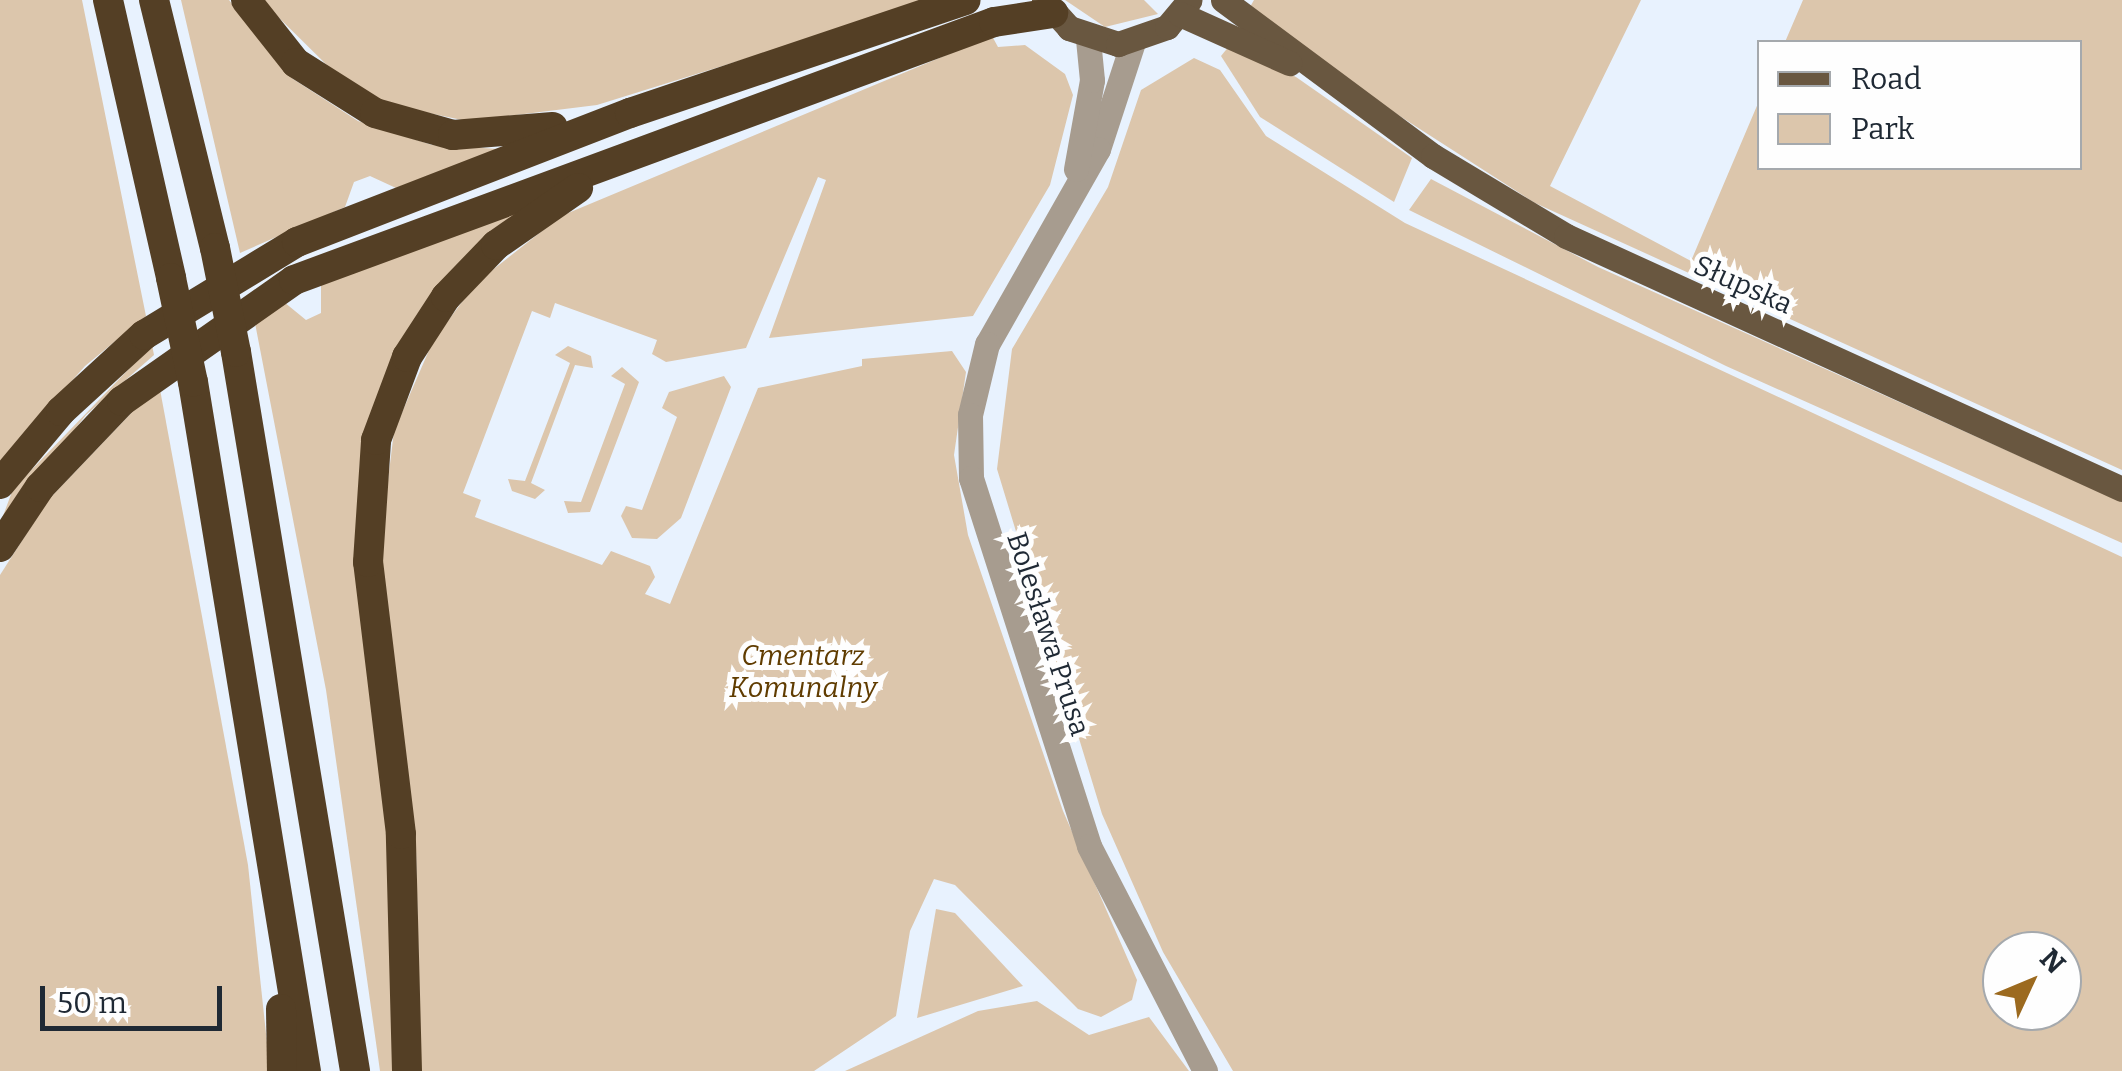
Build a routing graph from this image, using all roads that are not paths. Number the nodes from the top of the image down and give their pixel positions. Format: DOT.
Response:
graph roads {
  1 [pos="108,0"];
  2 [pos="154,0"];
  3 [pos="246,0"];
  4 [pos="965,0"];
  5 [pos="1224,0"];
  6 [pos="1048,7"];
  7 [pos="1185,7"];
  8 [pos="1088,38"];
  9 [pos="1133,42"];
  10 [pos="1359,102"];
  11 [pos="630,112"];
  12 [pos="619,162"];
  13 [pos="1066,207"];
  14 [pos="0,484"];
  15 [pos="2122,489"];
  16 [pos="0,547"];
  17 [pos="279,876"];
  18 [pos="282,1071"];
  19 [pos="306,1071"];
  20 [pos="355,1071"];
  21 [pos="407,1071"];
  22 [pos="1205,1071"];
  1 -- 17 [label="highway, bridge"];
  2 -- 20 [label="highway, bridge"];
  3 -- 11 [label="highway"];
  4 -- 11 [label="highway"];
  5 -- 10 [label="main road, Słupska"];
  6 -- 8 [label="main road"];
  6 -- 12 [label="highway"];
  7 -- 9 [label="main road"];
  7 -- 10 [label="main road, Słupska"];
  8 -- 9 [label="main road"];
  8 -- 13 [label="street, Bolesława Prusa"];
  9 -- 13 [label="street, Bolesława Prusa"];
  10 -- 15 [label="main road, Słupska"];
  11 -- 14 [label="highway"];
  12 -- 16 [label="highway"];
  12 -- 21 [label="highway"];
  13 -- 22 [label="street, Bolesława Prusa"];
  17 -- 18 [label="highway"];
  17 -- 19 [label="highway"];
}
